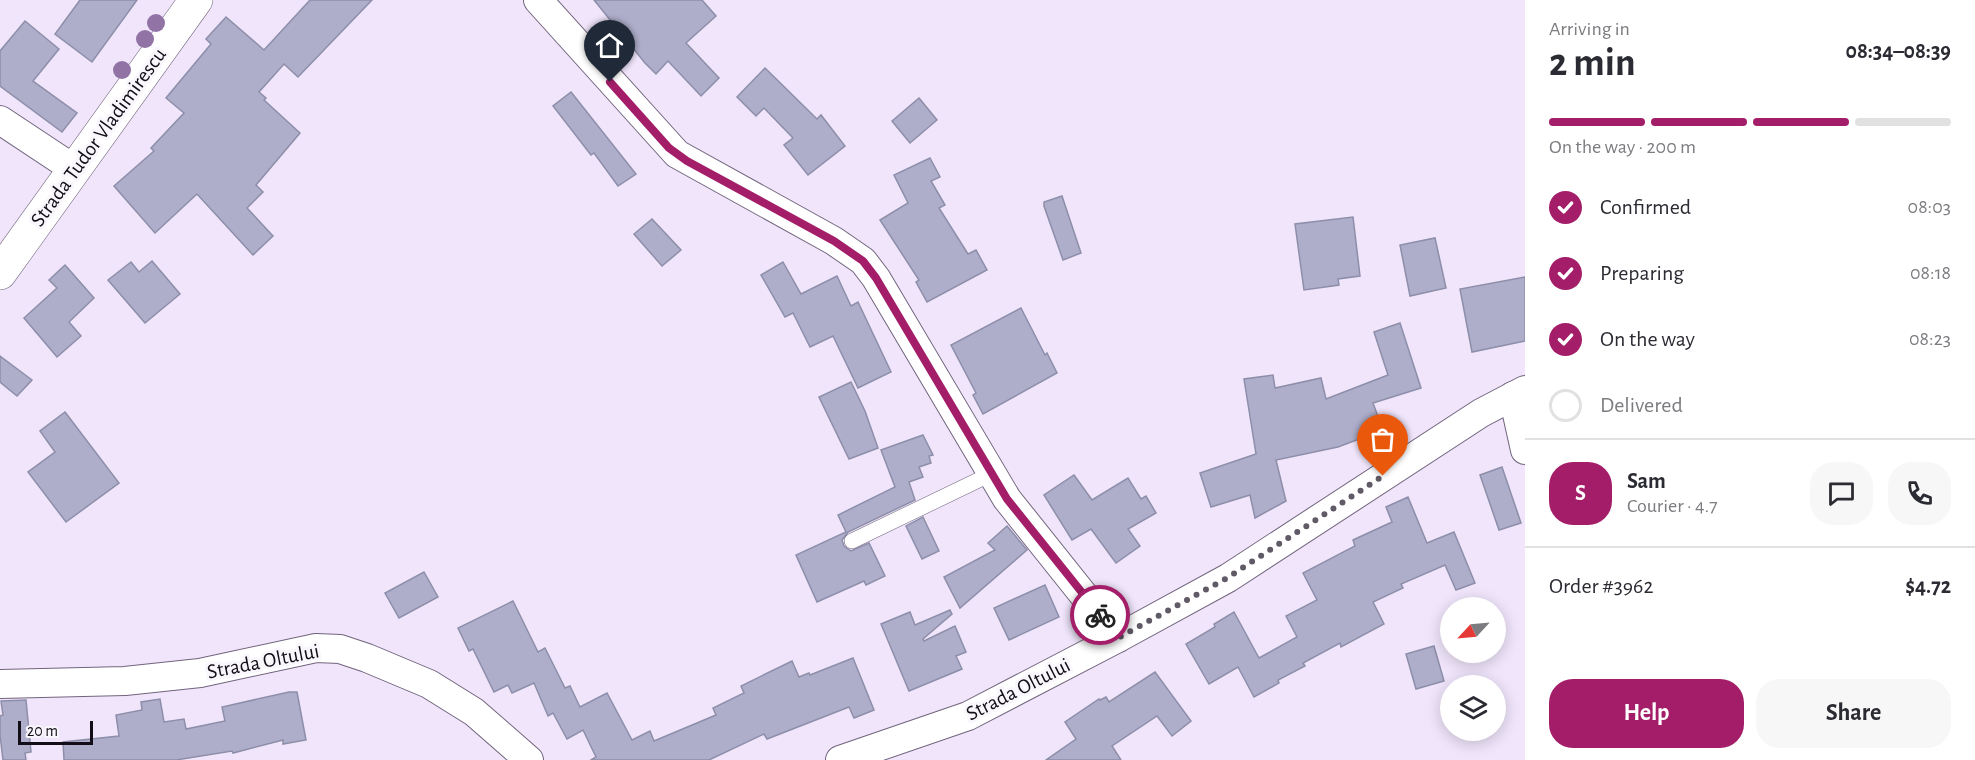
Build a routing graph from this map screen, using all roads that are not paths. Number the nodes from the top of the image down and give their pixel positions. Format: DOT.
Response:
graph roads {
  1 [pos="196,0"];
  2 [pos="537,0"];
  3 [pos="0,120"];
  4 [pos="74,169"];
  5 [pos="0,273"];
  6 [pos="1519,393"];
  7 [pos="1525,450"];
  8 [pos="991,474"];
  9 [pos="852,541"];
  10 [pos="1118,638"];
  11 [pos="0,684"];
  12 [pos="529,760"];
  13 [pos="840,760"];
  1 -- 4 [label="main road, Strada Tudor Vladimirescu"];
  2 -- 8 [label="street"];
  3 -- 4 [label="street"];
  4 -- 5 [label="main road, Strada Tudor Vladimirescu"];
  6 -- 7 [label="street"];
  6 -- 10 [label="street, Strada Oltului"];
  8 -- 9 [label="lane"];
  8 -- 10 [label="street"];
  10 -- 13 [label="street, Strada Oltului"];
  11 -- 12 [label="street, Strada Oltului"];
}
